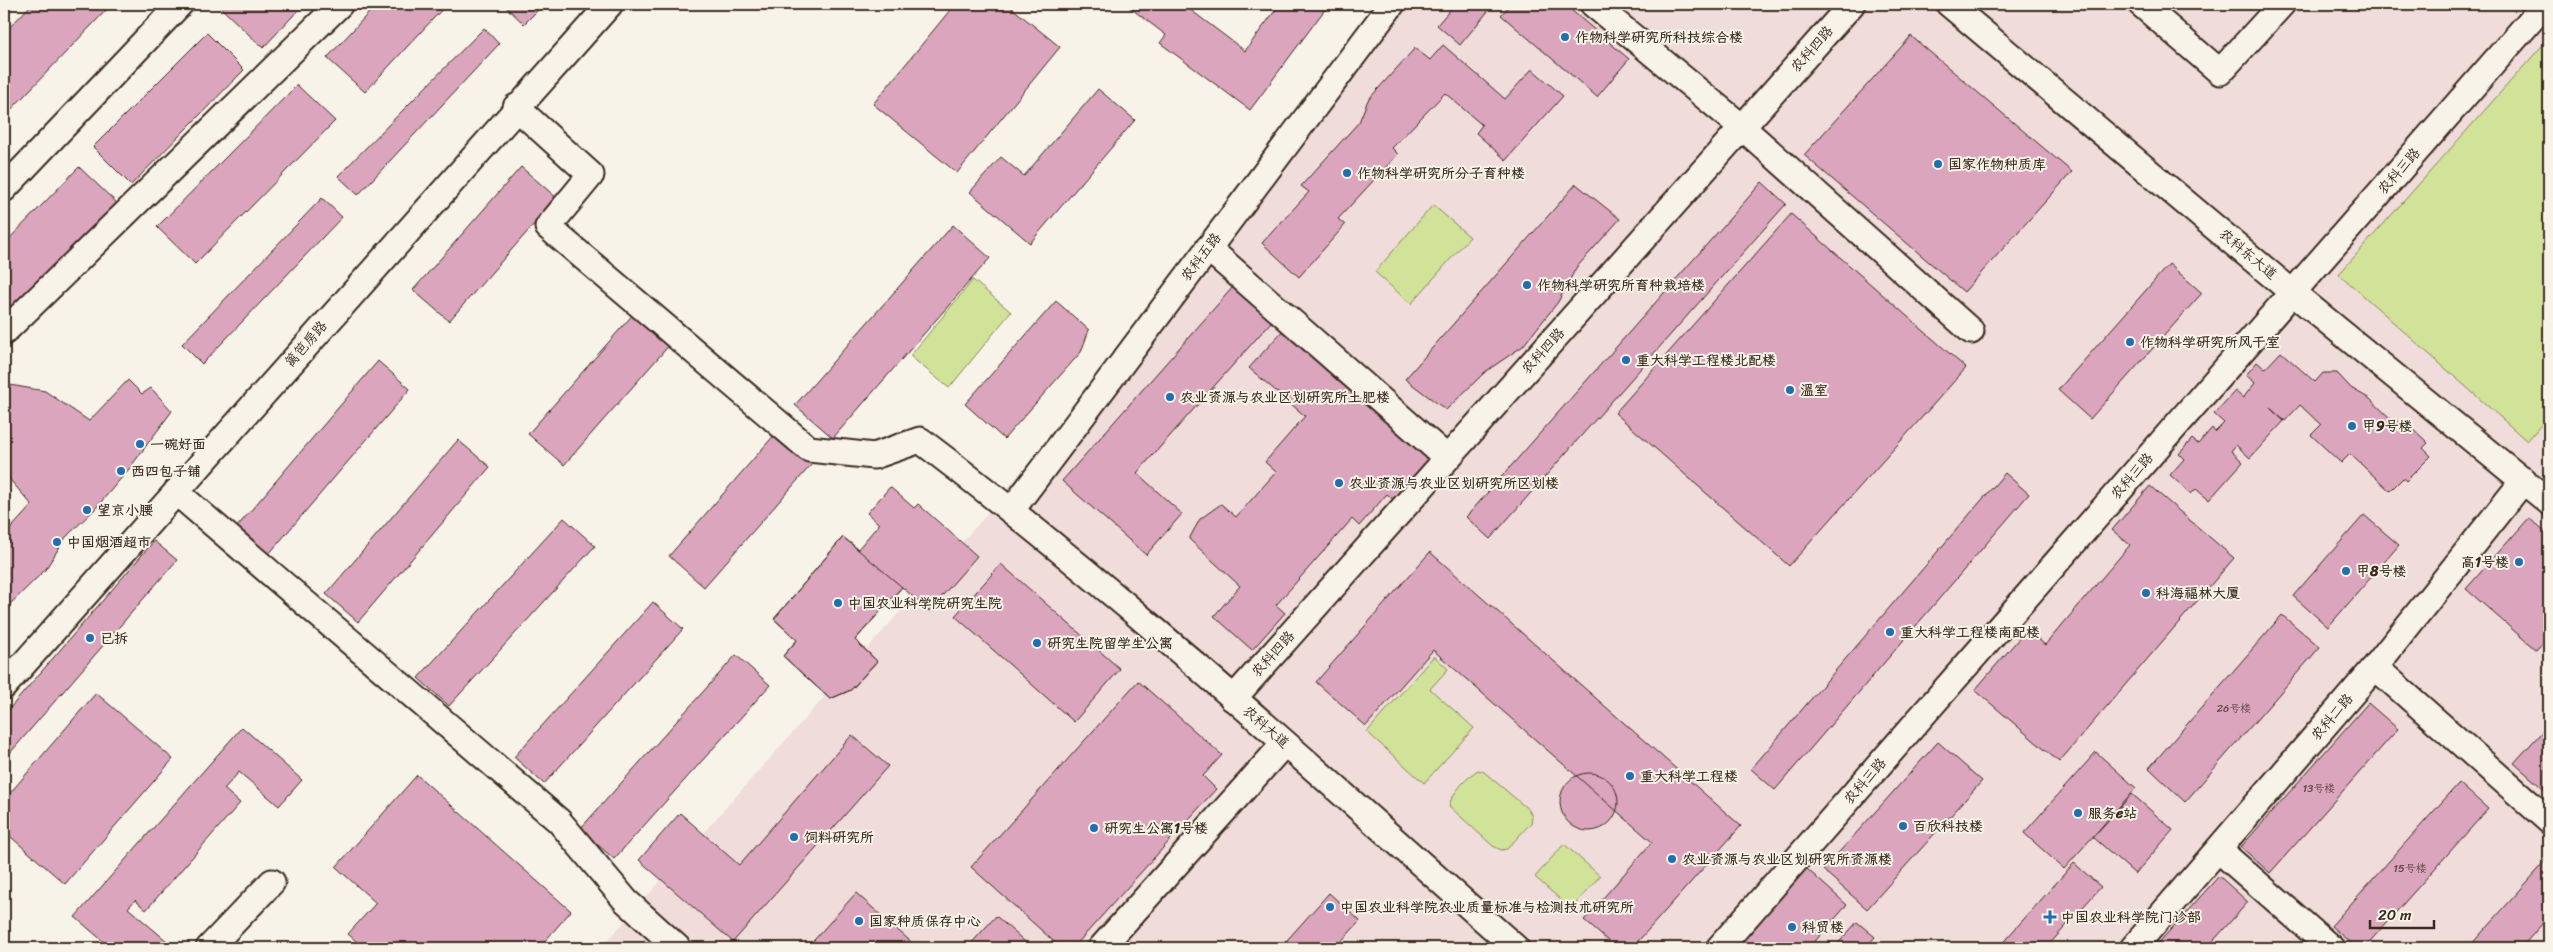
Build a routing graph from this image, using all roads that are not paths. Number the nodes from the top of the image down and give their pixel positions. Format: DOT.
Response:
graph roads {
  1 [pos="180,4"];
  2 [pos="340,4"];
  3 [pos="610,4"];
  4 [pos="1392,4"];
  5 [pos="1593,4"];
  6 [pos="1852,4"];
  7 [pos="1949,4"];
  8 [pos="2141,4"];
  9 [pos="2282,4"];
  10 [pos="2545,4"];
  11 [pos="516,107"];
  12 [pos="1743,128"];
  13 [pos="4,189"];
  14 [pos="1208,248"];
  15 [pos="2293,293"];
  16 [pos="1970,330"];
  17 [pos="4,332"];
  18 [pos="1447,458"];
  19 [pos="2524,480"];
  20 [pos="176,492"];
  21 [pos="2549,502"];
  22 [pos="1011,511"];
  23 [pos="2375,667"];
  24 [pos="4,686"];
  25 [pos="1233,699"];
  26 [pos="1284,744"];
  27 [pos="2549,821"];
  28 [pos="2219,850"];
  29 [pos="272,882"];
  30 [pos="209,948"];
  31 [pos="678,948"];
  32 [pos="1101,948"];
  33 [pos="1516,948"];
  34 [pos="1719,948"];
  35 [pos="2133,948"];
  36 [pos="2331,948"];
  1 -- 13 [label="street"];
  2 -- 17 [label="street"];
  3 -- 11 [label="street, 篱笆房路"];
  4 -- 14 [label="street, 农科五路"];
  5 -- 12 [label="street"];
  6 -- 12 [label="street, 农科四路"];
  7 -- 15 [label="street, 农科东大道"];
  8 -- 9 [label="street"];
  10 -- 15 [label="street, 农科三路"];
  11 -- 20 [label="street, 篱笆房路"];
  11 -- 22 [label="street, 农科大道"];
  12 -- 16 [label="street"];
  12 -- 18 [label="street, 农科四路"];
  14 -- 18 [label="street"];
  14 -- 22 [label="street, 农科五路"];
  15 -- 19 [label="street, 农科东大道"];
  15 -- 34 [label="street, 农科三路"];
  18 -- 25 [label="street, 农科四路"];
  19 -- 21 [label="street, 农科东大道"];
  19 -- 23 [label="street, 农科二路"];
  20 -- 24 [label="street, 篱笆房路"];
  20 -- 31 [label="street"];
  22 -- 25 [label="street, 农科大道"];
  23 -- 27 [label="street"];
  23 -- 28 [label="street, 农科二路"];
  25 -- 26 [label="street, 农科大道"];
  26 -- 32 [label="street"];
  26 -- 33 [label="street, 农科大道"];
  28 -- 35 [label="street, 农科二路"];
  28 -- 36 [label="street"];
  29 -- 30 [label="street"];
}
